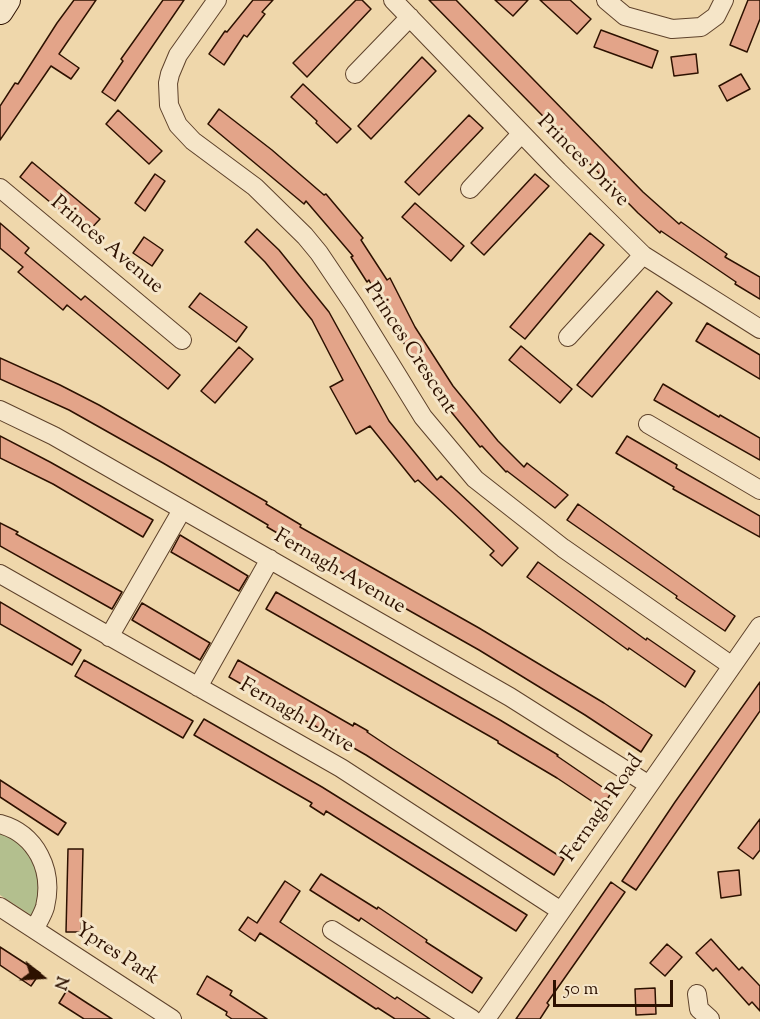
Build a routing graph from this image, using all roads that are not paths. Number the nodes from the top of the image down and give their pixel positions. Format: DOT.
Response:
graph roads {
  1 [pos="7,0"];
  2 [pos="217,0"];
  3 [pos="393,0"];
  4 [pos="606,0"];
  5 [pos="724,0"];
  6 [pos="0,11"];
  7 [pos="410,17"];
  8 [pos="355,74"];
  9 [pos="521,134"];
  10 [pos="0,188"];
  11 [pos="470,189"];
  12 [pos="643,255"];
  13 [pos="760,328"];
  14 [pos="568,337"];
  15 [pos="182,340"];
  16 [pos="0,410"];
  17 [pos="648,424"];
  18 [pos="760,490"];
  19 [pos="182,510"];
  20 [pos="270,559"];
  21 [pos="0,574"];
  22 [pos="760,626"];
  23 [pos="109,637"];
  24 [pos="732,666"];
  25 [pos="198,687"];
  26 [pos="649,785"];
  27 [pos="0,824"];
  28 [pos="0,907"];
  29 [pos="561,911"];
  30 [pos="35,928"];
  31 [pos="332,930"];
  32 [pos="697,994"];
  33 [pos="172,1019"];
  34 [pos="472,1019"];
  35 [pos="486,1019"];
  36 [pos="710,1019"];
  1 -- 6 [label="main road"];
  2 -- 24 [label="street, Princes Crescent"];
  3 -- 7 [label="street, Princes Drive"];
  4 -- 5 [label="street"];
  7 -- 8 [label="street"];
  7 -- 9 [label="street, Princes Drive"];
  9 -- 11 [label="street"];
  9 -- 12 [label="street, Princes Drive"];
  10 -- 15 [label="street, Princes Avenue"];
  12 -- 13 [label="street, Princes Drive"];
  12 -- 14 [label="street"];
  16 -- 19 [label="street, Fernagh Avenue"];
  17 -- 18 [label="street"];
  19 -- 20 [label="street, Fernagh Avenue"];
  19 -- 23 [label="street"];
  20 -- 25 [label="street"];
  20 -- 26 [label="street, Fernagh Avenue"];
  21 -- 23 [label="street, Fernagh Drive"];
  22 -- 24 [label="street, Fernagh Road"];
  23 -- 25 [label="street, Fernagh Drive"];
  24 -- 26 [label="street, Fernagh Road"];
  25 -- 29 [label="street, Fernagh Drive"];
  26 -- 29 [label="street, Fernagh Road"];
  27 -- 30 [label="street"];
  28 -- 30 [label="street, Ypres Park"];
  29 -- 35 [label="street, Fernagh Road"];
  30 -- 33 [label="street, Ypres Park"];
  31 -- 34 [label="street"];
  32 -- 36 [label="street"];
}
